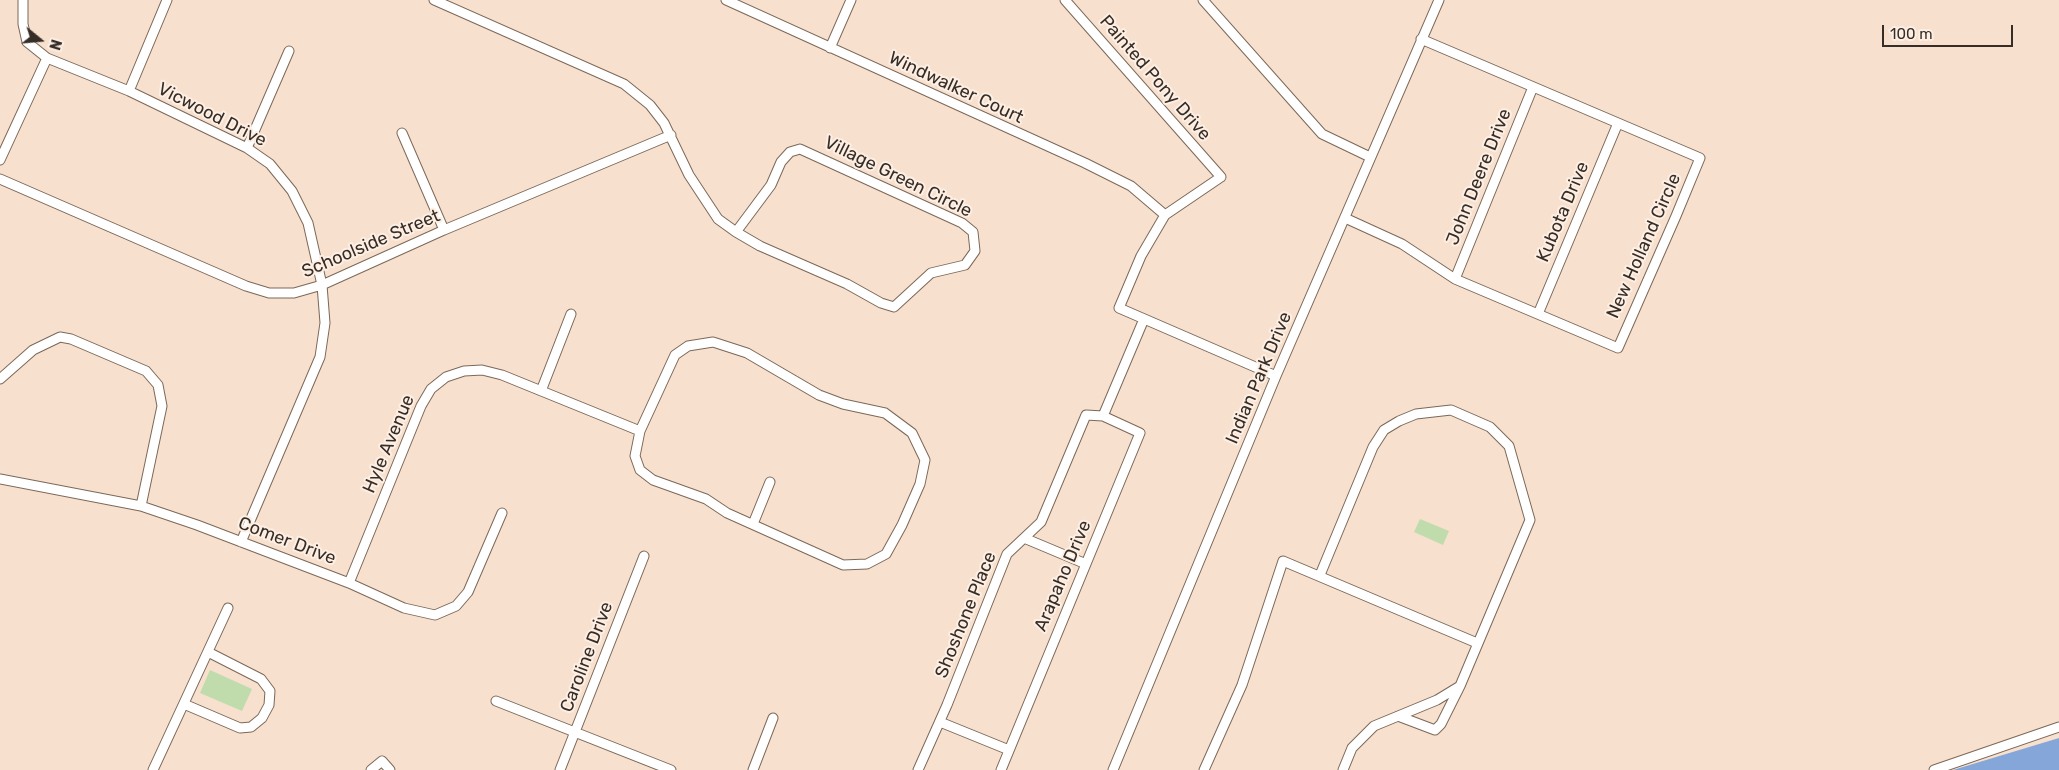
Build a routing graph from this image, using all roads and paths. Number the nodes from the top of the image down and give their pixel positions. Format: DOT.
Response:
graph roads {
  1 [pos="23,0"];
  2 [pos="167,0"];
  3 [pos="434,0"];
  4 [pos="726,0"];
  5 [pos="851,0"];
  6 [pos="1065,0"];
  7 [pos="1203,0"];
  8 [pos="1438,0"];
  9 [pos="737,2"];
  10 [pos="1421,39"];
  11 [pos="830,48"];
  12 [pos="289,51"];
  13 [pos="47,58"];
  14 [pos="1533,87"];
  15 [pos="129,91"];
  16 [pos="1618,123"];
  17 [pos="402,133"];
  18 [pos="671,135"];
  19 [pos="248,148"];
  20 [pos="1370,157"];
  21 [pos="0,160"];
  22 [pos="0,179"];
  23 [pos="1165,215"];
  24 [pos="1345,218"];
  25 [pos="444,230"];
  26 [pos="736,232"];
  27 [pos="1455,279"];
  28 [pos="322,285"];
  29 [pos="571,314"];
  30 [pos="1538,314"];
  31 [pos="1144,319"];
  32 [pos="1276,376"];
  33 [pos="0,379"];
  34 [pos="541,391"];
  35 [pos="1103,416"];
  36 [pos="640,431"];
  37 [pos="0,479"];
  38 [pos="770,482"];
  39 [pos="141,506"];
  40 [pos="502,513"];
  41 [pos="753,524"];
  42 [pos="1024,538"];
  43 [pos="242,542"];
  44 [pos="644,556"];
  45 [pos="1086,564"];
  46 [pos="1320,576"];
  47 [pos="349,583"];
  48 [pos="228,608"];
  49 [pos="1477,643"];
  50 [pos="208,652"];
  51 [pos="1460,686"];
  52 [pos="496,701"];
  53 [pos="184,704"];
  54 [pos="1398,716"];
  55 [pos="773,718"];
  56 [pos="940,722"];
  57 [pos="2059,728"];
  58 [pos="575,732"];
  59 [pos="1009,750"];
  60 [pos="153,770"];
  61 [pos="371,770"];
  62 [pos="390,770"];
  63 [pos="560,770"];
  64 [pos="671,770"];
  65 [pos="753,770"];
  66 [pos="918,770"];
  67 [pos="1001,770"];
  68 [pos="1113,770"];
  69 [pos="1204,770"];
  70 [pos="1343,770"];
  71 [pos="1934,770"];
  1 -- 13 [label="street, Vicwood Drive"];
  2 -- 15 [label="street"];
  3 -- 18 [label="street"];
  4 -- 9 [label="street, Windwalker Court"];
  5 -- 11 [label="street"];
  6 -- 23 [label="street, Painted Pony Drive"];
  7 -- 20 [label="street"];
  8 -- 10 [label="street, Indian Park Drive"];
  9 -- 11 [label="street, Windwalker Court"];
  10 -- 14 [label="street, New Holland Circle"];
  10 -- 20 [label="street, Indian Park Drive"];
  11 -- 23 [label="street, Windwalker Court"];
  12 -- 19 [label="street"];
  13 -- 15 [label="street, Vicwood Drive"];
  13 -- 21 [label="street"];
  14 -- 16 [label="street, New Holland Circle"];
  14 -- 27 [label="street, John Deere Drive"];
  15 -- 19 [label="street, Vicwood Drive"];
  16 -- 30 [label="street, Kubota Drive"];
  16 -- 30 [label="street, New Holland Circle"];
  17 -- 25 [label="street"];
  18 -- 25 [label="street, Schoolside Street"];
  18 -- 26 [label="street"];
  19 -- 28 [label="street, Vicwood Drive"];
  20 -- 24 [label="street, Indian Park Drive"];
  22 -- 28 [label="street, Schoolside Street"];
  23 -- 31 [label="street"];
  24 -- 27 [label="street, New Holland Circle"];
  24 -- 32 [label="street, Indian Park Drive"];
  25 -- 28 [label="street, Schoolside Street"];
  26 -- 26 [label="street, Village Green Circle"];
  27 -- 30 [label="street, New Holland Circle"];
  28 -- 43 [label="street, Vicwood Drive"];
  29 -- 34 [label="street"];
  31 -- 32 [label="street"];
  31 -- 35 [label="street"];
  32 -- 68 [label="street, Indian Park Drive"];
  33 -- 39 [label="street"];
  34 -- 36 [label="street, Hyle Avenue"];
  34 -- 47 [label="street, Hyle Avenue"];
  35 -- 42 [label="street, Shoshone Place"];
  35 -- 45 [label="street, Arapaho Drive"];
  36 -- 41 [label="street"];
  36 -- 41 [label="street"];
  37 -- 39 [label="street, Comer Drive"];
  38 -- 41 [label="street"];
  39 -- 43 [label="street, Comer Drive"];
  40 -- 47 [label="street, Comer Drive"];
  42 -- 45 [label="street"];
  42 -- 56 [label="street, Shoshone Place"];
  43 -- 47 [label="street, Comer Drive"];
  44 -- 58 [label="street, Caroline Drive"];
  45 -- 59 [label="street, Arapaho Drive"];
  46 -- 49 [label="street"];
  46 -- 49 [label="street"];
  46 -- 69 [label="street"];
  48 -- 50 [label="street"];
  49 -- 51 [label="street"];
  50 -- 53 [label="street"];
  50 -- 53 [label="street"];
  51 -- 54 [label="street"];
  51 -- 54 [label="street"];
  52 -- 58 [label="street"];
  53 -- 60 [label="street"];
  54 -- 70 [label="street"];
  55 -- 65 [label="street"];
  56 -- 59 [label="street"];
  56 -- 66 [label="street, Shoshone Place"];
  57 -- 71 [label="street"];
  58 -- 63 [label="street, Caroline Drive"];
  58 -- 64 [label="street"];
  59 -- 67 [label="street, Arapaho Drive"];
  61 -- 62 [label="street"];
}
